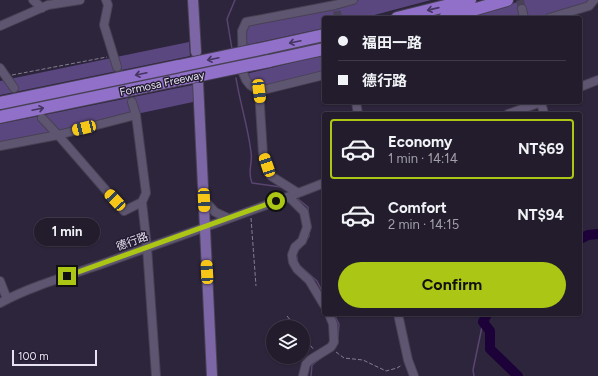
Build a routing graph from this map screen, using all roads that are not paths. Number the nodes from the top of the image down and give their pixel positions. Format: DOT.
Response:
graph roads {
  1 [pos="33,0"];
  2 [pos="80,0"];
  3 [pos="106,0"];
  4 [pos="193,0"];
  5 [pos="353,0"];
  6 [pos="470,0"];
  7 [pos="507,0"];
  8 [pos="594,0"];
  9 [pos="335,5"];
  10 [pos="42,8"];
  11 [pos="522,9"];
  12 [pos="405,16"];
  13 [pos="452,16"];
  14 [pos="524,16"];
  15 [pos="556,16"];
  16 [pos="0,26"];
  17 [pos="322,35"];
  18 [pos="322,48"];
  19 [pos="196,52"];
  20 [pos="0,68"];
  21 [pos="117,68"];
  22 [pos="243,73"];
  23 [pos="322,75"];
  24 [pos="598,80"];
  25 [pos="198,82"];
  26 [pos="582,86"];
  27 [pos="14,88"];
  28 [pos="259,91"];
  29 [pos="132,102"];
  30 [pos="0,103"];
  31 [pos="536,104"];
  32 [pos="514,112"];
  33 [pos="136,115"];
  34 [pos="0,117"];
  35 [pos="42,118"];
  36 [pos="58,135"];
  37 [pos="0,146"];
  38 [pos="322,184"];
  39 [pos="298,193"];
  40 [pos="289,197"];
  41 [pos="204,200"];
  42 [pos="142,202"];
  43 [pos="228,218"];
  44 [pos="205,227"];
  45 [pos="147,247"];
  46 [pos="0,281"];
  47 [pos="4,301"];
  48 [pos="322,302"];
  49 [pos="330,316"];
  50 [pos="398,316"];
  51 [pos="156,376"];
  52 [pos="212,376"];
  53 [pos="303,376"];
  54 [pos="414,376"];
  1 -- 10 [label="street"];
  2 -- 10 [label="street"];
  3 -- 21 [label="street"];
  4 -- 19 [label="main road"];
  5 -- 9 [label="street"];
  6 -- 12 [label="highway, one-way"];
  7 -- 13 [label="highway"];
  8 -- 15 [label="street"];
  9 -- 22 [label="street"];
  10 -- 16 [label="street"];
  11 -- 14 [label="street"];
  17 -- 30 [label="highway, Formosa Freeway, one-way, bridge"];
  34 -- 18 [label="highway, Formosa Freeway, one-way, bridge"];
  20 -- 27 [label="street"];
  22 -- 25 [label="street"];
  22 -- 28 [label="street"];
  23 -- 28 [label="street"];
  24 -- 26 [label="street"];
  25 -- 41 [label="main road"];
  28 -- 39 [label="street"];
  29 -- 33 [label="street"];
  31 -- 32 [label="street"];
  33 -- 36 [label="street"];
  33 -- 42 [label="street"];
  35 -- 36 [label="street"];
  36 -- 37 [label="street"];
  36 -- 42 [label="street"];
  38 -- 39 [label="street, 德行路"];
  39 -- 40 [label="street, 德行路"];
  40 -- 43 [label="street, 德行路"];
  40 -- 48 [label="street"];
  41 -- 43 [label="street"];
  41 -- 44 [label="main road"];
  42 -- 45 [label="street"];
  43 -- 44 [label="street, 德行路"];
  44 -- 45 [label="street, 德行路"];
  44 -- 52 [label="main road"];
  45 -- 47 [label="street, 德行路"];
  45 -- 51 [label="street"];
  46 -- 47 [label="street"];
  49 -- 53 [label="street"];
  50 -- 54 [label="street"];
}
